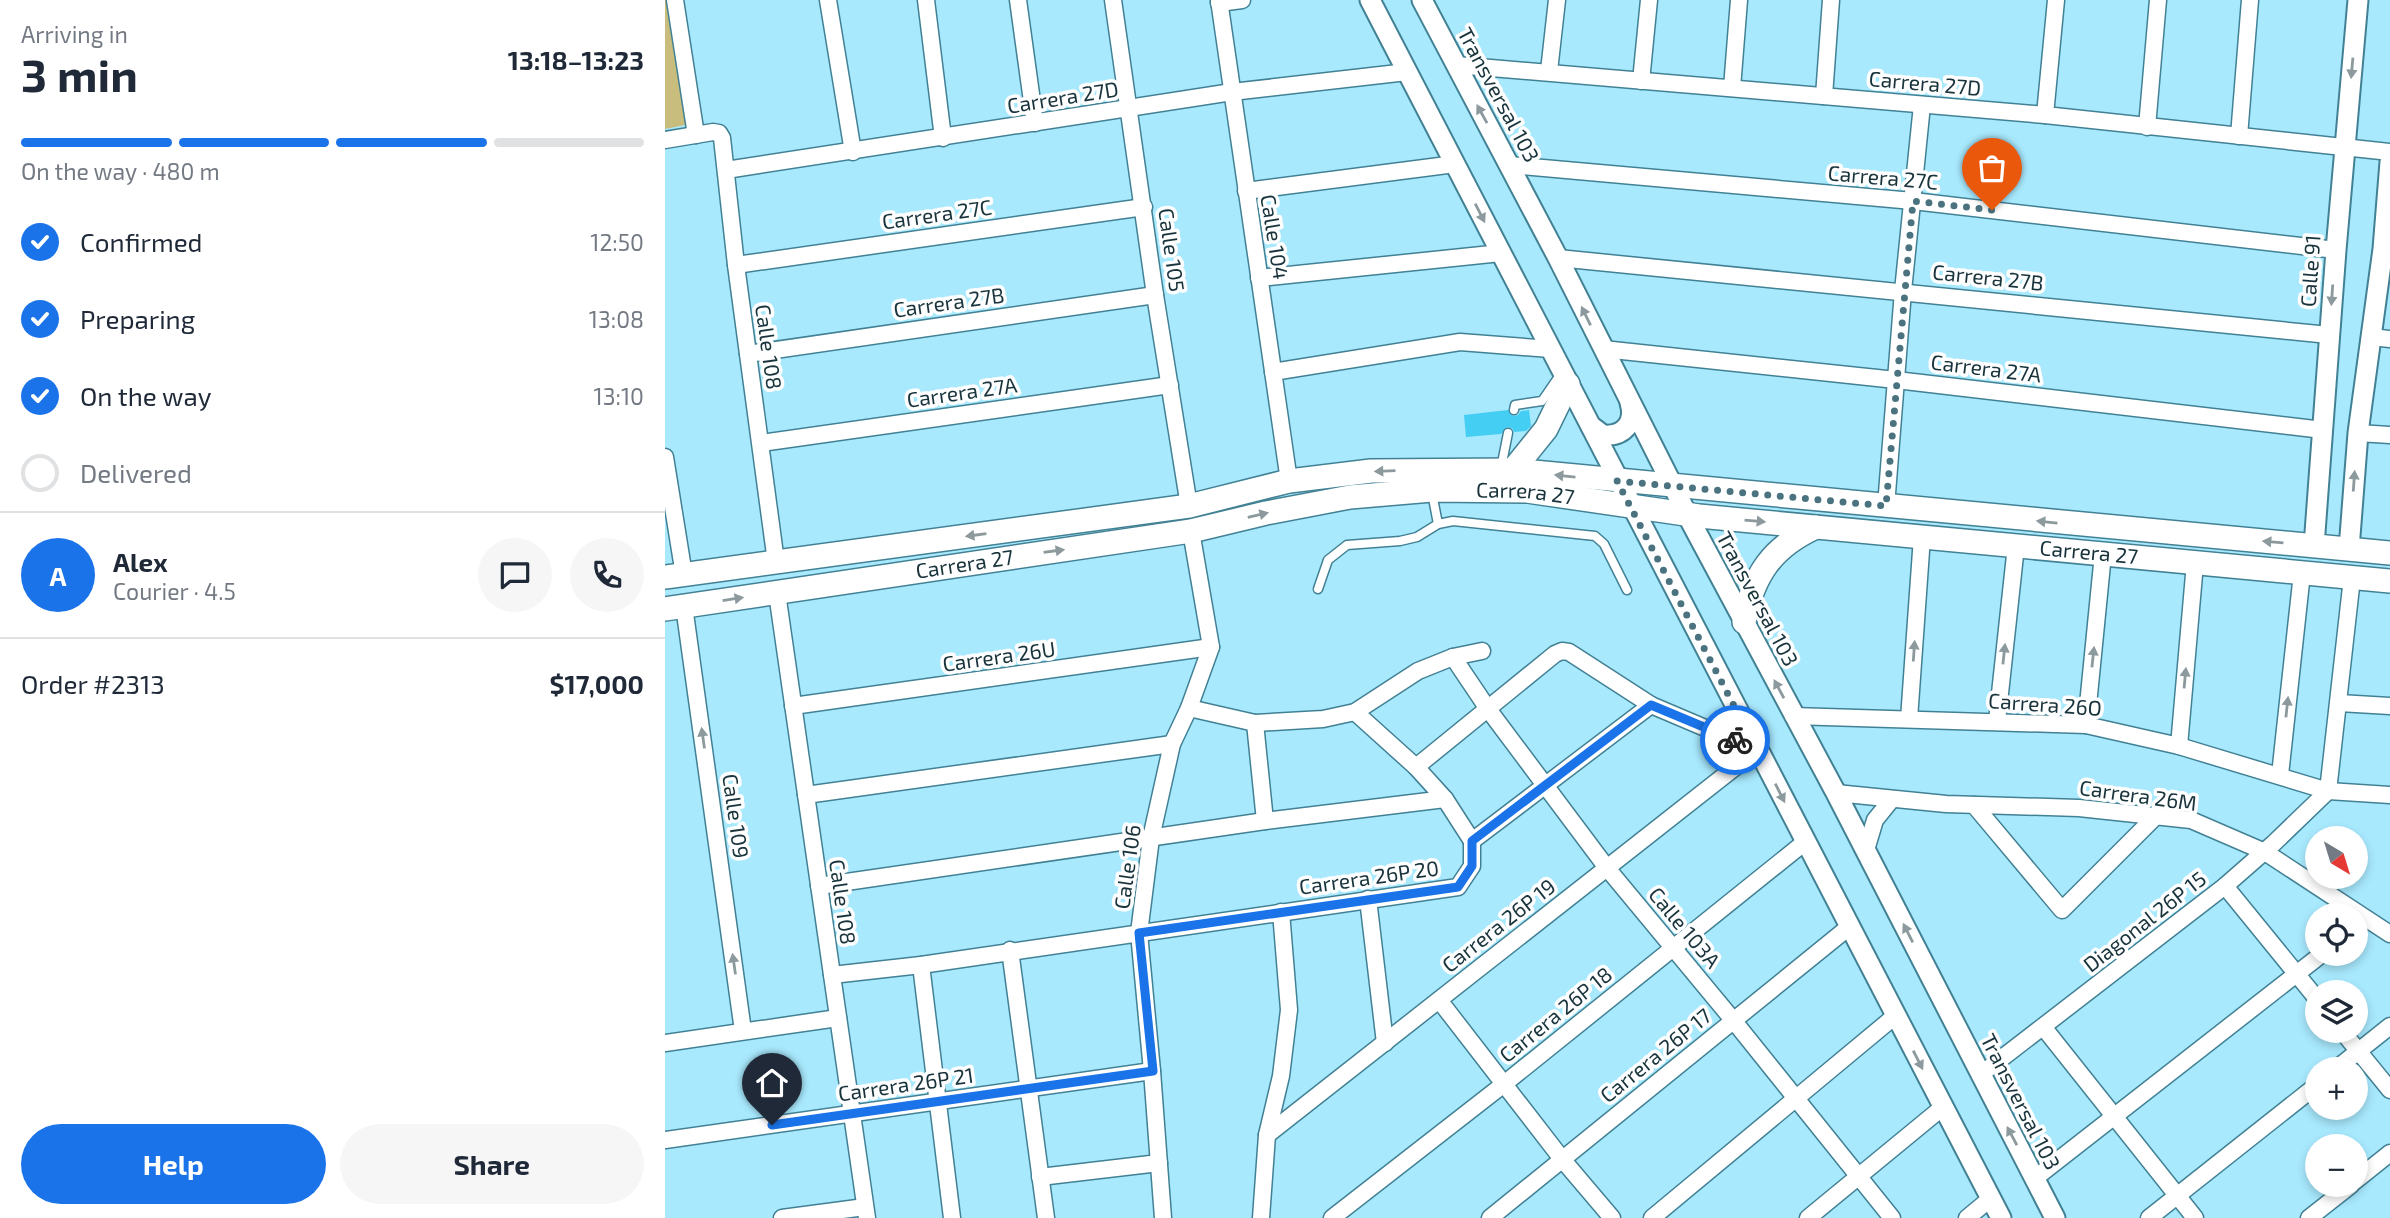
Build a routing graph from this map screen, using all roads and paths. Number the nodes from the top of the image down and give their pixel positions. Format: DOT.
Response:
graph roads {
  1 [pos="675,0"];
  2 [pos="828,0"];
  3 [pos="926,0"];
  4 [pos="1019,0"];
  5 [pos="1113,0"];
  6 [pos="1242,0"];
  7 [pos="1370,0"];
  8 [pos="1422,0"];
  9 [pos="1557,0"];
  10 [pos="1649,0"];
  11 [pos="1739,0"];
  12 [pos="1831,0"];
  13 [pos="2056,0"];
  14 [pos="2158,0"];
  15 [pos="2250,0"];
  16 [pos="2358,0"];
  17 [pos="1219,2"];
  18 [pos="1455,65"];
  19 [pos="1549,71"];
  20 [pos="1407,72"];
  21 [pos="1641,81"];
  22 [pos="1732,88"];
  23 [pos="1232,92"];
  24 [pos="1824,96"];
  25 [pos="1922,105"];
  26 [pos="1129,109"];
  27 [pos="2045,115"];
  28 [pos="1035,123"];
  29 [pos="2147,127"];
  30 [pos="696,135"];
  31 [pos="2239,136"];
  32 [pos="943,138"];
  33 [pos="665,140"];
  34 [pos="2344,147"];
  35 [pos="853,152"];
  36 [pos="2390,152"];
  37 [pos="2390,162"];
  38 [pos="1455,164"];
  39 [pos="1510,165"];
  40 [pos="726,170"];
  41 [pos="1246,191"];
  42 [pos="1913,201"];
  43 [pos="1144,207"];
  44 [pos="2336,250"];
  45 [pos="2386,250"];
  46 [pos="1501,253"];
  47 [pos="1558,258"];
  48 [pos="736,265"];
  49 [pos="1259,278"];
  50 [pos="1903,291"];
  51 [pos="1155,295"];
  52 [pos="2329,335"];
  53 [pos="2380,338"];
  54 [pos="1550,349"];
  55 [pos="1603,349"];
  56 [pos="748,354"];
  57 [pos="1273,372"];
  58 [pos="1565,378"];
  59 [pos="1896,380"];
  60 [pos="1170,385"];
  61 [pos="1630,403"];
  62 [pos="1514,410"];
  63 [pos="1591,426"];
  64 [pos="2323,430"];
  65 [pos="1509,433"];
  66 [pos="2358,433"];
  67 [pos="2390,435"];
  68 [pos="761,443"];
  69 [pos="665,457"];
  70 [pos="1507,470"];
  71 [pos="1289,481"];
  72 [pos="1617,481"];
  73 [pos="1673,486"];
  74 [pos="1432,490"];
  75 [pos="1189,506"];
  76 [pos="1631,506"];
  77 [pos="1886,506"];
  78 [pos="1687,514"];
  79 [pos="2317,523"];
  80 [pos="1438,524"];
  81 [pos="2351,526"];
  82 [pos="1816,527"];
  83 [pos="1191,531"];
  84 [pos="1922,537"];
  85 [pos="2016,545"];
  86 [pos="2314,546"];
  87 [pos="2349,549"];
  88 [pos="2390,553"];
  89 [pos="2103,554"];
  90 [pos="776,562"];
  91 [pos="2196,563"];
  92 [pos="2302,573"];
  93 [pos="675,576"];
  94 [pos="2352,578"];
  95 [pos="2390,581"];
  96 [pos="1318,589"];
  97 [pos="1627,590"];
  98 [pos="777,593"];
  99 [pos="675,608"];
  100 [pos="1744,622"];
  101 [pos="1210,647"];
  102 [pos="1482,651"];
  103 [pos="1453,657"];
  104 [pos="2339,703"];
  105 [pos="1651,705"];
  106 [pos="793,706"];
  107 [pos="2390,706"];
  108 [pos="1189,708"];
  109 [pos="1489,709"];
  110 [pos="1356,712"];
  111 [pos="1793,716"];
  112 [pos="1909,719"];
  113 [pos="1997,721"];
  114 [pos="1255,723"];
  115 [pos="2086,725"];
  116 [pos="1172,744"];
  117 [pos="2179,746"];
  118 [pos="1757,750"];
  119 [pos="1416,767"];
  120 [pos="2280,775"];
  121 [pos="1545,786"];
  122 [pos="2328,791"];
  123 [pos="1836,793"];
  124 [pos="806,795"];
  125 [pos="2390,795"];
  126 [pos="1445,799"];
  127 [pos="1892,799"];
  128 [pos="1974,804"];
  129 [pos="2156,816"];
  130 [pos="1265,821"];
  131 [pos="1151,838"];
  132 [pos="1472,841"];
  133 [pos="1805,842"];
  134 [pos="2269,848"];
  135 [pos="1866,850"];
  136 [pos="1607,868"];
  137 [pos="819,886"];
  138 [pos="2225,886"];
  139 [pos="1368,899"];
  140 [pos="2337,903"];
  141 [pos="1281,912"];
  142 [pos="2368,925"];
  143 [pos="1849,927"];
  144 [pos="1139,933"];
  145 [pos="2390,934"];
  146 [pos="1674,948"];
  147 [pos="1010,950"];
  148 [pos="921,965"];
  149 [pos="2306,966"];
  150 [pos="2297,973"];
  151 [pos="832,975"];
  152 [pos="2305,983"];
  153 [pos="1439,1000"];
  154 [pos="1895,1016"];
  155 [pos="838,1018"];
  156 [pos="1734,1020"];
  157 [pos="2390,1026"];
  158 [pos="2043,1028"];
  159 [pos="743,1031"];
  160 [pos="665,1043"];
  161 [pos="1385,1043"];
  162 [pos="2353,1043"];
  163 [pos="2359,1051"];
  164 [pos="2351,1057"];
  165 [pos="1153,1071"];
  166 [pos="1980,1075"];
  167 [pos="1504,1084"];
  168 [pos="1029,1089"];
  169 [pos="2390,1090"];
  170 [pos="2305,1095"];
  171 [pos="1796,1098"];
  172 [pos="937,1101"];
  173 [pos="1943,1107"];
  174 [pos="852,1114"];
  175 [pos="2115,1118"];
  176 [pos="1267,1135"];
  177 [pos="665,1140"];
  178 [pos="2390,1153"];
  179 [pos="1562,1159"];
  180 [pos="1159,1163"];
  181 [pos="2368,1171"];
  182 [pos="1859,1175"];
  183 [pos="1040,1177"];
  184 [pos="2034,1180"];
  185 [pos="2177,1196"];
  186 [pos="2336,1197"];
  187 [pos="1990,1199"];
  188 [pos="866,1213"];
  189 [pos="782,1218"];
  190 [pos="952,1218"];
  191 [pos="1046,1218"];
  192 [pos="1163,1218"];
  193 [pos="1261,1218"];
  194 [pos="1332,1218"];
  195 [pos="1490,1218"];
  196 [pos="1612,1218"];
  197 [pos="1652,1218"];
  198 [pos="1808,1218"];
  199 [pos="1892,1218"];
  200 [pos="1967,1218"];
  201 [pos="2001,1218"];
  202 [pos="2055,1218"];
  203 [pos="2149,1218"];
  204 [pos="2195,1218"];
  205 [pos="2309,1218"];
  1 -- 30 [label="street"];
  2 -- 35 [label="street"];
  3 -- 32 [label="street"];
  4 -- 28 [label="street"];
  5 -- 26 [label="street, Calle 105"];
  6 -- 17 [label="street"];
  7 -- 20 [label="street"];
  8 -- 18 [label="street, Transversal 103"];
  9 -- 19 [label="street"];
  10 -- 21 [label="street"];
  11 -- 22 [label="street"];
  12 -- 24 [label="street"];
  13 -- 27 [label="street"];
  14 -- 29 [label="street"];
  15 -- 31 [label="street"];
  16 -- 34 [label="street, Calle 91, one-way"];
  17 -- 23 [label="street, Calle 104"];
  18 -- 19 [label="street, Carrera 27D"];
  39 -- 18 [label="street, Transversal 103, one-way"];
  19 -- 21 [label="street, Carrera 27D"];
  20 -- 23 [label="street, Carrera 27D"];
  20 -- 38 [label="street"];
  21 -- 22 [label="street, Carrera 27D"];
  22 -- 24 [label="street, Carrera 27D"];
  23 -- 26 [label="street, Carrera 27D"];
  23 -- 41 [label="street, Calle 104"];
  24 -- 25 [label="street, Carrera 27D"];
  25 -- 27 [label="street, Carrera 27D"];
  25 -- 42 [label="street"];
  26 -- 28 [label="street, Carrera 27D"];
  26 -- 43 [label="street, Calle 105"];
  27 -- 29 [label="street, Carrera 27D"];
  28 -- 32 [label="street, Carrera 27D"];
  29 -- 31 [label="street, Carrera 27D"];
  30 -- 33 [label="street"];
  30 -- 40 [label="street, Calle 108"];
  31 -- 34 [label="street, Carrera 27D"];
  32 -- 35 [label="street, Carrera 27D"];
  34 -- 36 [label="street, Carrera 27D"];
  34 -- 44 [label="street, Calle 91"];
  35 -- 40 [label="street, Carrera 27D"];
  37 -- 45 [label="street"];
  38 -- 41 [label="street"];
  38 -- 46 [label="street, one-way"];
  39 -- 42 [label="street, Carrera 27C"];
  39 -- 47 [label="street, Transversal 103"];
  40 -- 48 [label="street, Calle 108"];
  41 -- 49 [label="street, Calle 104"];
  42 -- 44 [label="street, Carrera 27C"];
  42 -- 50 [label="street"];
  43 -- 48 [label="street, Carrera 27C"];
  43 -- 51 [label="street, Calle 105"];
  44 -- 52 [label="street, Calle 91, one-way"];
  45 -- 53 [label="street"];
  46 -- 49 [label="street"];
  46 -- 54 [label="street"];
  47 -- 50 [label="street, Carrera 27B"];
  55 -- 47 [label="street, Transversal 103, one-way"];
  48 -- 56 [label="street, Calle 108"];
  49 -- 57 [label="street, Calle 104"];
  50 -- 52 [label="street, Carrera 27B"];
  50 -- 59 [label="street"];
  51 -- 56 [label="street, Carrera 27B"];
  51 -- 60 [label="street, Calle 105"];
  52 -- 64 [label="street, Calle 91"];
  53 -- 66 [label="street"];
  54 -- 57 [label="street"];
  54 -- 58 [label="street"];
  55 -- 59 [label="street, Carrera 27A"];
  55 -- 61 [label="street, Transversal 103"];
  56 -- 68 [label="street, Calle 108"];
  57 -- 71 [label="street, Calle 104"];
  58 -- 62 [label="lane"];
  58 -- 63 [label="street"];
  58 -- 70 [label="main road"];
  59 -- 64 [label="street, Carrera 27A"];
  59 -- 77 [label="street"];
  60 -- 68 [label="street, Carrera 27A"];
  60 -- 75 [label="street, Calle 105"];
  61 -- 63 [label="street"];
  61 -- 73 [label="street, Transversal 103"];
  63 -- 72 [label="street"];
  64 -- 79 [label="street, Calle 91"];
  65 -- 70 [label="lane"];
  66 -- 67 [label="street"];
  81 -- 66 [label="street, one-way"];
  68 -- 90 [label="street, Calle 108"];
  69 -- 93 [label="street"];
  70 -- 71 [label="main road, Carrera 27, one-way"];
  72 -- 70 [label="main road, Carrera 27, one-way"];
  71 -- 75 [label="main road, Carrera 27"];
  72 -- 73 [label="main road, Carrera 27"];
  72 -- 76 [label="street"];
  73 -- 77 [label="main road, Carrera 27"];
  73 -- 78 [label="street, Transversal 103"];
  74 -- 76 [label="main road, Carrera 27"];
  74 -- 80 [label="lane"];
  83 -- 74 [label="main road, Carrera 27, one-way"];
  75 -- 90 [label="main road, Carrera 27, one-way"];
  76 -- 78 [label="main road, Carrera 27"];
  76 -- 118 [label="street"];
  86 -- 77 [label="main road, Carrera 27, one-way"];
  78 -- 82 [label="main road, Carrera 27, one-way"];
  78 -- 100 [label="street, Transversal 103"];
  79 -- 81 [label="street"];
  79 -- 86 [label="street, Calle 91"];
  80 -- 96 [label="lane"];
  80 -- 97 [label="lane"];
  81 -- 87 [label="street"];
  82 -- 84 [label="main road, Carrera 27"];
  82 -- 100 [label="main road"];
  98 -- 83 [label="main road, Carrera 27, one-way"];
  83 -- 101 [label="street, Calle 106"];
  84 -- 85 [label="main road, Carrera 27"];
  112 -- 84 [label="street, one-way"];
  85 -- 89 [label="main road, Carrera 27"];
  113 -- 85 [label="street, one-way"];
  86 -- 87 [label="main road, Carrera 27"];
  87 -- 88 [label="main road, Carrera 27"];
  89 -- 91 [label="main road, Carrera 27"];
  115 -- 89 [label="street, one-way"];
  90 -- 93 [label="main road, Carrera 27"];
  91 -- 92 [label="main road, Carrera 27"];
  117 -- 91 [label="street, one-way"];
  92 -- 94 [label="main road, Carrera 27"];
  120 -- 92 [label="street, one-way"];
  94 -- 95 [label="main road, Carrera 27"];
  94 -- 104 [label="street"];
  99 -- 98 [label="main road, Carrera 27, one-way"];
  98 -- 106 [label="street, Calle 108"];
  159 -- 99 [label="street, Calle 109, one-way"];
  111 -- 100 [label="street, Transversal 103, one-way"];
  101 -- 106 [label="street, Carrera 26U"];
  101 -- 108 [label="street, Calle 106"];
  102 -- 103 [label="street"];
  103 -- 109 [label="street, Calle 103A"];
  103 -- 110 [label="street"];
  104 -- 107 [label="street"];
  104 -- 122 [label="street"];
  105 -- 109 [label="street"];
  105 -- 118 [label="street"];
  105 -- 121 [label="street"];
  106 -- 124 [label="street, Calle 108"];
  108 -- 114 [label="street"];
  108 -- 116 [label="street, Calle 106"];
  109 -- 119 [label="street"];
  109 -- 121 [label="street, Calle 103A"];
  110 -- 114 [label="street"];
  110 -- 119 [label="street"];
  111 -- 112 [label="street, Carrera 26O"];
  111 -- 123 [label="street, Transversal 103"];
  112 -- 113 [label="street, Carrera 26O"];
  113 -- 115 [label="street, Carrera 26O"];
  114 -- 130 [label="street"];
  115 -- 117 [label="street, Carrera 26O"];
  116 -- 124 [label="street"];
  116 -- 131 [label="street, Calle 106"];
  117 -- 120 [label="street, Carrera 26O"];
  118 -- 133 [label="street, one-way"];
  118 -- 136 [label="street, Carrera 26P 19"];
  119 -- 126 [label="street"];
  120 -- 122 [label="street, Carrera 26O"];
  121 -- 132 [label="street"];
  121 -- 136 [label="street, Calle 103A"];
  122 -- 125 [label="street, Carrera 26O"];
  122 -- 134 [label="street, Diagonal 26P 15"];
  123 -- 127 [label="street, Carrera 26M"];
  123 -- 135 [label="street, Transversal 103"];
  124 -- 137 [label="street, Calle 108"];
  126 -- 130 [label="street"];
  126 -- 132 [label="street"];
  127 -- 128 [label="street, Carrera 26M"];
  127 -- 135 [label="street"];
  128 -- 129 [label="street, Carrera 26M"];
  128 -- 129 [label="street"];
  129 -- 134 [label="street, Carrera 26M"];
  130 -- 131 [label="street"];
  131 -- 137 [label="street"];
  131 -- 144 [label="street, Calle 106"];
  132 -- 139 [label="street, Carrera 26P 20"];
  133 -- 143 [label="street"];
  133 -- 146 [label="street, Carrera 26P 18"];
  134 -- 138 [label="street, Diagonal 26P 15"];
  134 -- 140 [label="street, Carrera 26M"];
  166 -- 135 [label="street, Transversal 103, one-way"];
  136 -- 146 [label="street, Calle 103A"];
  136 -- 153 [label="street, Carrera 26P 19"];
  137 -- 151 [label="street, Calle 108"];
  138 -- 150 [label="street"];
  138 -- 158 [label="street, Diagonal 26P 15"];
  139 -- 141 [label="street, Carrera 26P 20"];
  139 -- 161 [label="street"];
  141 -- 144 [label="street, Carrera 26P 20"];
  141 -- 176 [label="street"];
  142 -- 145 [label="street, Carrera 26M"];
  143 -- 154 [label="street"];
  143 -- 156 [label="street, Carrera 26P 17"];
  144 -- 147 [label="street, Carrera 26P 20"];
  144 -- 165 [label="street, Calle 106"];
  146 -- 156 [label="street, Calle 103A"];
  146 -- 167 [label="street, Carrera 26P 18"];
  147 -- 148 [label="street, Carrera 26P 20"];
  147 -- 168 [label="street"];
  148 -- 151 [label="street, Carrera 26P 20"];
  148 -- 172 [label="street"];
  149 -- 150 [label="street"];
  150 -- 152 [label="street"];
  150 -- 175 [label="street"];
  151 -- 155 [label="street, Calle 108"];
  153 -- 161 [label="street, Carrera 26P 19"];
  153 -- 167 [label="street"];
  154 -- 171 [label="street"];
  154 -- 173 [label="street, one-way"];
  155 -- 159 [label="street"];
  155 -- 174 [label="street, Calle 108"];
  156 -- 171 [label="street, Calle 103A"];
  156 -- 179 [label="street, Carrera 26P 17"];
  157 -- 163 [label="street"];
  158 -- 166 [label="street, Diagonal 26P 15"];
  158 -- 175 [label="street"];
  159 -- 160 [label="street"];
  161 -- 176 [label="street, Carrera 26P 19"];
  162 -- 163 [label="street"];
  163 -- 164 [label="street"];
  163 -- 169 [label="street"];
  165 -- 168 [label="street, Carrera 26P 21"];
  165 -- 180 [label="street, Calle 106"];
  184 -- 166 [label="street, Transversal 103, one-way"];
  167 -- 179 [label="street"];
  167 -- 194 [label="street, Carrera 26P 18"];
  168 -- 172 [label="street, Carrera 26P 21"];
  168 -- 183 [label="street"];
  170 -- 185 [label="street"];
  171 -- 182 [label="street, Calle 103A"];
  171 -- 197 [label="street"];
  172 -- 174 [label="street, Carrera 26P 21"];
  172 -- 190 [label="street"];
  173 -- 182 [label="street"];
  173 -- 187 [label="street"];
  174 -- 177 [label="street, Carrera 26P 21"];
  174 -- 188 [label="street, Calle 108"];
  175 -- 184 [label="street"];
  175 -- 185 [label="street"];
  176 -- 193 [label="street"];
  178 -- 181 [label="street"];
  179 -- 195 [label="street, Carrera 26P 17"];
  179 -- 196 [label="street"];
  180 -- 183 [label="street"];
  180 -- 192 [label="street, Calle 106"];
  182 -- 198 [label="street"];
  182 -- 199 [label="street, Calle 103A"];
  183 -- 191 [label="street"];
  184 -- 202 [label="street, Transversal 103"];
  185 -- 203 [label="street"];
  185 -- 204 [label="street"];
  186 -- 205 [label="street"];
  187 -- 200 [label="street"];
  187 -- 201 [label="street"];
  188 -- 189 [label="street"];
}
